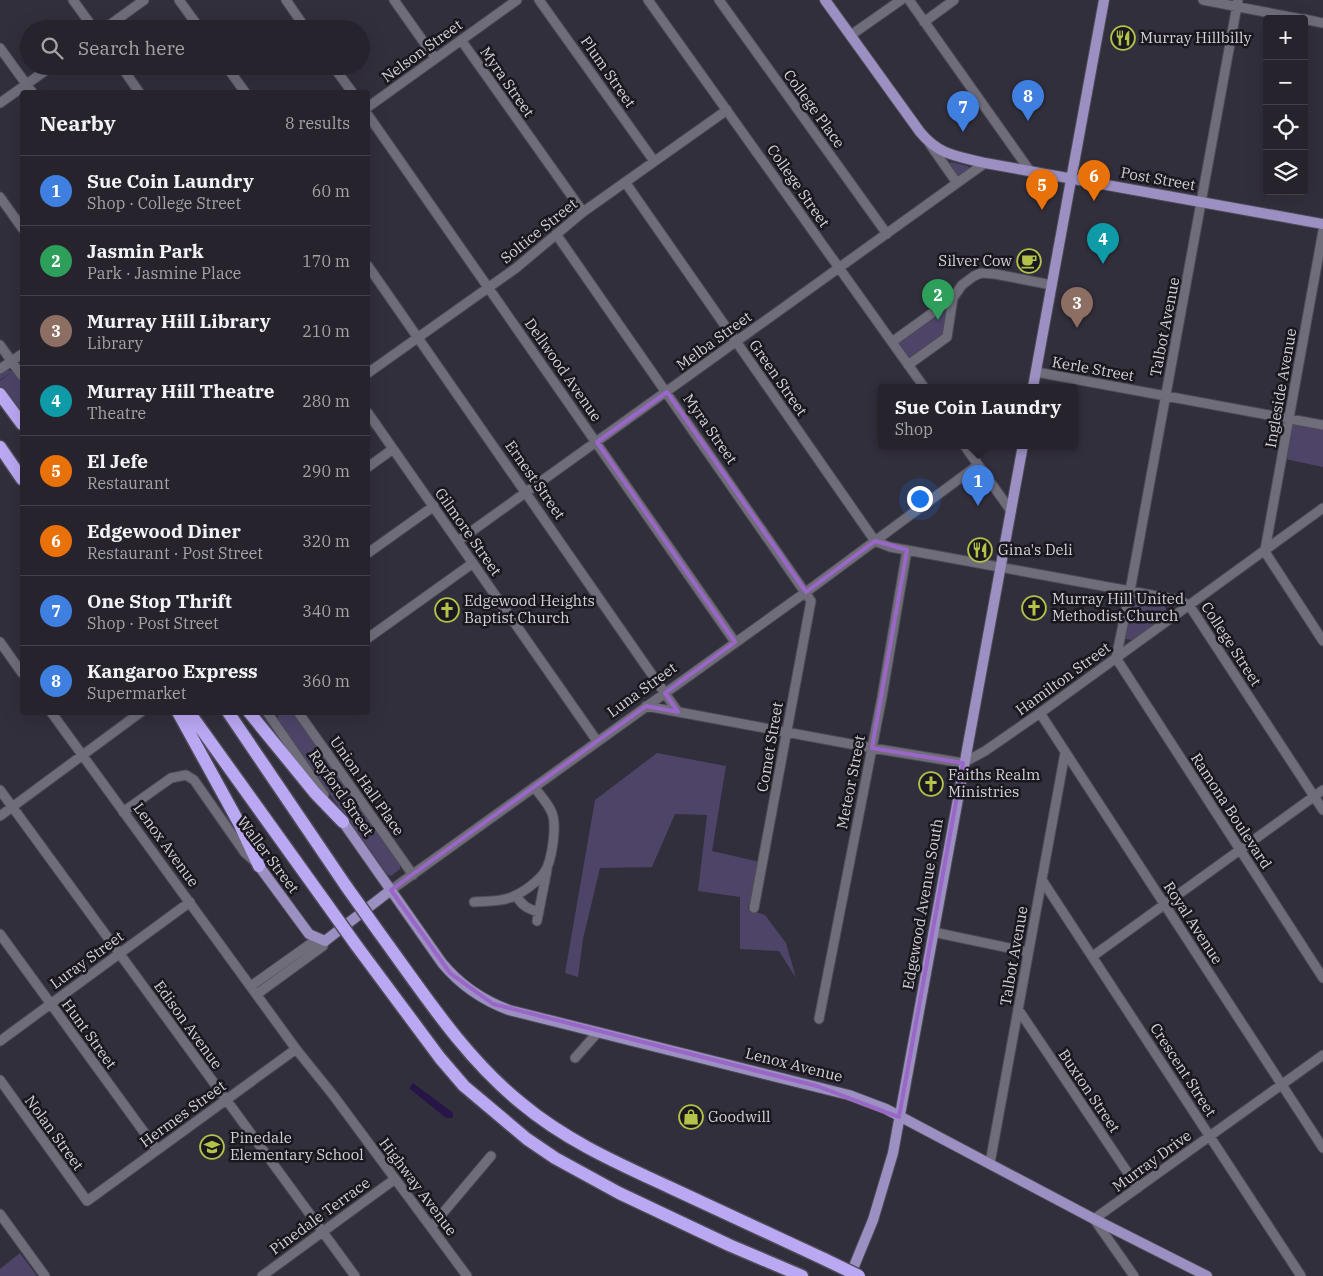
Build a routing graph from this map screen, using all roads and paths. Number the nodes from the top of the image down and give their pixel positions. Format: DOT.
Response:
graph roads {
  1 [pos="73,0"];
  2 [pos="144,0"];
  3 [pos="179,0"];
  4 [pos="286,0"];
  5 [pos="394,0"];
  6 [pos="498,0"];
  7 [pos="517,0"];
  8 [pos="539,0"];
  9 [pos="648,0"];
  10 [pos="719,0"];
  11 [pos="825,0"];
  12 [pos="901,0"];
  13 [pos="909,0"];
  14 [pos="954,0"];
  15 [pos="1104,0"];
  16 [pos="1203,0"];
  17 [pos="1238,3"];
  18 [pos="504,9"];
  19 [pos="1286,15"];
  20 [pos="87,20"];
  21 [pos="116,20"];
  22 [pos="193,20"];
  23 [pos="300,20"];
  24 [pos="1308,20"];
  25 [pos="924,22"];
  26 [pos="1323,23"];
  27 [pos="850,35"];
  28 [pos="461,40"];
  29 [pos="0,48"];
  30 [pos="435,58"];
  31 [pos="39,75"];
  32 [pos="127,75"];
  33 [pos="233,75"];
  34 [pos="340,75"];
  35 [pos="26,84"];
  36 [pos="30,90"];
  37 [pos="138,90"];
  38 [pos="244,90"];
  39 [pos="351,90"];
  40 [pos="0,102"];
  41 [pos="370,106"];
  42 [pos="727,110"];
  43 [pos="370,118"];
  44 [pos="928,142"];
  45 [pos="654,161"];
  46 [pos="985,163"];
  47 [pos="1030,171"];
  48 [pos="1072,178"];
  49 [pos="625,182"];
  50 [pos="957,183"];
  51 [pos="0,197"];
  52 [pos="1201,202"];
  53 [pos="583,212"];
  54 [pos="1323,224"];
  55 [pos="20,225"];
  56 [pos="1323,231"];
  57 [pos="556,234"];
  58 [pos="886,234"];
  59 [pos="839,268"];
  60 [pos="370,269"];
  61 [pos="1052,285"];
  62 [pos="489,288"];
  63 [pos="953,298"];
  64 [pos="418,338"];
  65 [pos="736,342"];
  66 [pos="892,342"];
  67 [pos="0,345"];
  68 [pos="20,355"];
  69 [pos="12,361"];
  70 [pos="908,365"];
  71 [pos="0,369"];
  72 [pos="370,372"];
  73 [pos="1036,372"];
  74 [pos="20,373"];
  75 [pos="922,384"];
  76 [pos="1034,384"];
  77 [pos="667,392"];
  78 [pos="0,394"];
  79 [pos="1166,396"];
  80 [pos="370,416"];
  81 [pos="1290,418"];
  82 [pos="20,421"];
  83 [pos="1323,425"];
  84 [pos="597,442"];
  85 [pos="0,447"];
  86 [pos="392,449"];
  87 [pos="967,449"];
  88 [pos="1022,449"];
  89 [pos="978,465"];
  90 [pos="370,466"];
  91 [pos="20,476"];
  92 [pos="527,493"];
  93 [pos="434,506"];
  94 [pos="1323,508"];
  95 [pos="1011,512"];
  96 [pos="458,541"];
  97 [pos="875,541"];
  98 [pos="907,550"];
  99 [pos="1265,550"];
  100 [pos="370,552"];
  101 [pos="473,562"];
  102 [pos="1000,567"];
  103 [pos="1130,591"];
  104 [pos="806,592"];
  105 [pos="1189,604"];
  106 [pos="370,637"];
  107 [pos="1323,641"];
  108 [pos="0,642"];
  109 [pos="735,642"];
  110 [pos="1116,658"];
  111 [pos="20,670"];
  112 [pos="665,693"];
  113 [pos="646,706"];
  114 [pos="678,712"];
  115 [pos="1040,714"];
  116 [pos="53,715"];
  117 [pos="137,715"];
  118 [pos="180,715"];
  119 [pos="191,715"];
  120 [pos="230,715"];
  121 [pos="251,715"];
  122 [pos="269,715"];
  123 [pos="300,715"];
  124 [pos="787,732"];
  125 [pos="598,741"];
  126 [pos="872,748"];
  127 [pos="1065,753"];
  128 [pos="82,756"];
  129 [pos="963,763"];
  130 [pos="534,787"];
  131 [pos="0,790"];
  132 [pos="1323,790"];
  133 [pos="1314,796"];
  134 [pos="13,807"];
  135 [pos="1323,810"];
  136 [pos="123,812"];
  137 [pos="0,816"];
  138 [pos="342,822"];
  139 [pos="1240,850"];
  140 [pos="259,866"];
  141 [pos="547,867"];
  142 [pos="413,875"];
  143 [pos="1042,880"];
  144 [pos="392,890"];
  145 [pos="516,895"];
  146 [pos="190,902"];
  147 [pos="474,902"];
  148 [pos="1164,905"];
  149 [pos="754,908"];
  150 [pos="933,932"];
  151 [pos="0,934"];
  152 [pos="325,941"];
  153 [pos="1028,952"];
  154 [pos="120,954"];
  155 [pos="1093,956"];
  156 [pos="1323,978"];
  157 [pos="251,986"];
  158 [pos="257,994"];
  159 [pos="50,1004"];
  160 [pos="1018,1009"];
  161 [pos="819,1019"];
  162 [pos="598,1032"];
  163 [pos="0,1041"];
  164 [pos="296,1049"];
  165 [pos="1323,1055"];
  166 [pos="575,1058"];
  167 [pos="0,1080"];
  168 [pos="1282,1085"];
  169 [pos="226,1100"];
  170 [pos="899,1117"];
  171 [pos="1210,1136"];
  172 [pos="1323,1148"];
  173 [pos="157,1150"];
  174 [pos="491,1156"];
  175 [pos="990,1163"];
  176 [pos="395,1179"];
  177 [pos="1138,1188"];
  178 [pos="87,1201"];
  179 [pos="0,1214"];
  180 [pos="1094,1219"];
  181 [pos="431,1227"];
  182 [pos="322,1232"];
  183 [pos="45,1276"];
  184 [pos="262,1276"];
  185 [pos="354,1276"];
  186 [pos="467,1276"];
  187 [pos="802,1276"];
  188 [pos="850,1276"];
  189 [pos="859,1276"];
  190 [pos="1134,1276"];
  191 [pos="1208,1276"];
  192 [pos="1300,1276"];
  1 -- 20 [label="street"];
  2 -- 21 [label="street"];
  3 -- 22 [label="street"];
  4 -- 23 [label="street"];
  5 -- 30 [label="street"];
  6 -- 18 [label="street"];
  7 -- 18 [label="street, Nelson Street"];
  8 -- 45 [label="street, Plum Street"];
  9 -- 42 [label="street, College Street"];
  10 -- 58 [label="street, College Place"];
  11 -- 27 [label="main road, Post Street"];
  12 -- 27 [label="street"];
  13 -- 25 [label="street"];
  14 -- 25 [label="street"];
  15 -- 48 [label="main road"];
  16 -- 17 [label="street"];
  17 -- 19 [label="street"];
  17 -- 52 [label="street, Talbot Avenue"];
  18 -- 28 [label="street, Nelson Street"];
  24 -- 26 [label="street"];
  25 -- 47 [label="street"];
  27 -- 44 [label="main road, Post Street"];
  28 -- 30 [label="street, Nelson Street"];
  28 -- 53 [label="street, Myra Street"];
  29 -- 35 [label="street"];
  30 -- 41 [label="street, Nelson Street"];
  31 -- 35 [label="street"];
  32 -- 37 [label="street"];
  33 -- 38 [label="street"];
  34 -- 39 [label="street"];
  35 -- 36 [label="street"];
  35 -- 40 [label="street"];
  42 -- 45 [label="street, Soltice Street"];
  42 -- 59 [label="street, College Street"];
  43 -- 62 [label="street, Dellwood Avenue"];
  44 -- 46 [label="main road, Post Street"];
  44 -- 50 [label="street"];
  45 -- 49 [label="street, Soltice Street"];
  46 -- 47 [label="main road, Post Street"];
  46 -- 50 [label="street, Melba Street"];
  47 -- 48 [label="main road, Post Street"];
  48 -- 52 [label="main road, Post Street"];
  48 -- 61 [label="main road"];
  49 -- 53 [label="street, Soltice Street"];
  49 -- 65 [label="street, Green Street"];
  50 -- 58 [label="street, Melba Street"];
  51 -- 55 [label="street"];
  52 -- 54 [label="main road, Post Street"];
  52 -- 79 [label="street, Talbot Avenue"];
  53 -- 57 [label="street, Soltice Street"];
  56 -- 81 [label="street, Ingleside Avenue"];
  57 -- 62 [label="street, Soltice Street"];
  57 -- 77 [label="street, Myra Street"];
  58 -- 59 [label="street, Melba Street"];
  59 -- 65 [label="street, Melba Street"];
  59 -- 66 [label="street, College Street"];
  60 -- 64 [label="street, Ernest Street"];
  61 -- 63 [label="street"];
  61 -- 73 [label="main road"];
  62 -- 64 [label="street, Soltice Street"];
  62 -- 84 [label="street, Dellwood Avenue"];
  63 -- 66 [label="street"];
  63 -- 70 [label="street"];
  64 -- 72 [label="street, Soltice Street"];
  64 -- 92 [label="street, Ernest Street"];
  65 -- 77 [label="street, Melba Street"];
  65 -- 97 [label="street, Green Street"];
  66 -- 70 [label="street, College Street"];
  67 -- 69 [label="street"];
  68 -- 69 [label="street"];
  69 -- 71 [label="street"];
  69 -- 74 [label="street"];
  70 -- 75 [label="street, College Street"];
  73 -- 76 [label="main road"];
  73 -- 79 [label="street, Kerle Street"];
  77 -- 84 [label="street, Melba Street"];
  77 -- 104 [label="street, Myra Street"];
  78 -- 82 [label="highway"];
  79 -- 81 [label="street, Kerle Street"];
  79 -- 103 [label="street, Talbot Avenue"];
  80 -- 86 [label="street, Gilmore Street"];
  81 -- 83 [label="street, Kerle Street"];
  81 -- 99 [label="street, Ingleside Avenue"];
  84 -- 92 [label="street, Melba Street"];
  84 -- 109 [label="street, Dellwood Avenue"];
  85 -- 91 [label="highway"];
  86 -- 90 [label="street"];
  86 -- 93 [label="street, Gilmore Street"];
  87 -- 89 [label="street"];
  88 -- 95 [label="main road, Edgewood Avenue South"];
  89 -- 95 [label="street"];
  89 -- 97 [label="street, Luna Street"];
  92 -- 96 [label="street, Melba Street"];
  92 -- 112 [label="street, Ernest Street"];
  93 -- 96 [label="street, Gilmore Street"];
  93 -- 100 [label="street"];
  94 -- 99 [label="street, Hamilton Street"];
  95 -- 102 [label="main road, Edgewood Avenue South"];
  96 -- 101 [label="street, Gilmore Street"];
  97 -- 98 [label="street, College Street"];
  97 -- 104 [label="street, Luna Street"];
  98 -- 102 [label="street, College Street"];
  98 -- 126 [label="street, Meteor Street"];
  99 -- 105 [label="street, Hamilton Street"];
  99 -- 107 [label="street"];
  101 -- 106 [label="street"];
  101 -- 125 [label="street, Gilmore Street"];
  102 -- 103 [label="street, College Street"];
  102 -- 129 [label="main road, Edgewood Avenue South"];
  103 -- 105 [label="street, College Street"];
  103 -- 110 [label="street, Talbot Avenue"];
  104 -- 109 [label="street, Luna Street"];
  104 -- 124 [label="street, Comet Street"];
  105 -- 110 [label="street, Hamilton Street"];
  105 -- 133 [label="street, College Street"];
  108 -- 111 [label="street"];
  109 -- 112 [label="street, Luna Street"];
  110 -- 115 [label="street, Hamilton Street"];
  110 -- 139 [label="street, Ramona Boulevard"];
  112 -- 113 [label="street, Luna Street"];
  112 -- 114 [label="street, Ernest Street"];
  113 -- 114 [label="street"];
  113 -- 125 [label="street, Luna Street"];
  114 -- 124 [label="street"];
  115 -- 127 [label="street, Royal Avenue"];
  115 -- 129 [label="street, Hamilton Street"];
  116 -- 128 [label="street, Lenox Avenue"];
  117 -- 128 [label="street"];
  118 -- 140 [label="highway"];
  119 -- 187 [label="highway, bridge"];
  120 -- 189 [label="highway, bridge"];
  121 -- 138 [label="highway"];
  122 -- 138 [label="street, Rayford Street"];
  123 -- 142 [label="street, Union Hall Place"];
  124 -- 126 [label="street"];
  124 -- 149 [label="street, Comet Street"];
  125 -- 130 [label="street, Luna Street"];
  126 -- 129 [label="street"];
  126 -- 161 [label="street, Meteor Street"];
  127 -- 143 [label="street, Talbot Avenue"];
  127 -- 148 [label="street, Royal Avenue"];
  128 -- 134 [label="street"];
  128 -- 136 [label="street, Lenox Avenue"];
  129 -- 150 [label="main road, Edgewood Avenue South"];
  130 -- 141 [label="street"];
  130 -- 142 [label="street, Luna Street"];
  131 -- 134 [label="street, Edison Avenue"];
  132 -- 133 [label="street"];
  133 -- 135 [label="street, College Street"];
  133 -- 139 [label="street"];
  134 -- 137 [label="street"];
  134 -- 154 [label="street, Edison Avenue"];
  136 -- 140 [label="street, Waller Street"];
  136 -- 146 [label="street, Lenox Avenue"];
  138 -- 144 [label="main road, Rayford Street"];
  139 -- 148 [label="street"];
  139 -- 156 [label="street, Ramona Boulevard"];
  140 -- 152 [label="main road, Waller Street"];
  141 -- 145 [label="street"];
  141 -- 145 [label="street"];
  142 -- 144 [label="street, Luna Street"];
  143 -- 153 [label="street, Talbot Avenue"];
  143 -- 155 [label="street, Crescent Street"];
  144 -- 152 [label="main road, Luna Street"];
  144 -- 162 [label="main road, Lenox Avenue"];
  145 -- 147 [label="street"];
  146 -- 154 [label="street, Luray Street"];
  146 -- 157 [label="street, Lenox Avenue"];
  148 -- 155 [label="street"];
  148 -- 168 [label="street, Royal Avenue"];
  150 -- 153 [label="street"];
  150 -- 170 [label="main road, Edgewood Avenue South"];
  151 -- 159 [label="street, Hunt Street"];
  152 -- 157 [label="street, Luna Street"];
  152 -- 158 [label="street, Luna Street"];
  153 -- 160 [label="street, Talbot Avenue"];
  154 -- 159 [label="street, Luray Street"];
  154 -- 169 [label="street, Edison Avenue"];
  155 -- 171 [label="street, Crescent Street"];
  157 -- 158 [label="street, Lenox Avenue"];
  158 -- 164 [label="street, Highway Avenue"];
  159 -- 163 [label="street, Luray Street"];
  159 -- 173 [label="street, Hunt Street"];
  160 -- 175 [label="street, Talbot Avenue"];
  160 -- 177 [label="street, Buxton Street"];
  162 -- 166 [label="street"];
  162 -- 170 [label="main road, Lenox Avenue"];
  164 -- 169 [label="street, Hermes Street"];
  164 -- 176 [label="street, Highway Avenue"];
  165 -- 168 [label="street, Murray Drive"];
  167 -- 178 [label="street, Nolan Street"];
  168 -- 171 [label="street, Murray Drive"];
  168 -- 172 [label="street, Royal Avenue"];
  169 -- 173 [label="street, Hermes Street"];
  169 -- 182 [label="street, Edison Avenue"];
  170 -- 175 [label="main road, Lenox Avenue"];
  170 -- 188 [label="main road, Edgewood Avenue South"];
  171 -- 177 [label="street, Murray Drive"];
  171 -- 192 [label="street, Crescent Street"];
  173 -- 178 [label="street, Hermes Street"];
  174 -- 181 [label="street"];
  175 -- 180 [label="main road, Lenox Avenue"];
  176 -- 181 [label="street, Highway Avenue"];
  176 -- 182 [label="street, Pinedale Terrace"];
  177 -- 180 [label="street, Murray Drive"];
  179 -- 183 [label="street"];
  180 -- 190 [label="street"];
  180 -- 191 [label="main road, Lenox Avenue"];
  181 -- 186 [label="street, Highway Avenue"];
  182 -- 184 [label="street, Pinedale Terrace"];
  182 -- 185 [label="street, Edison Avenue"];
}
